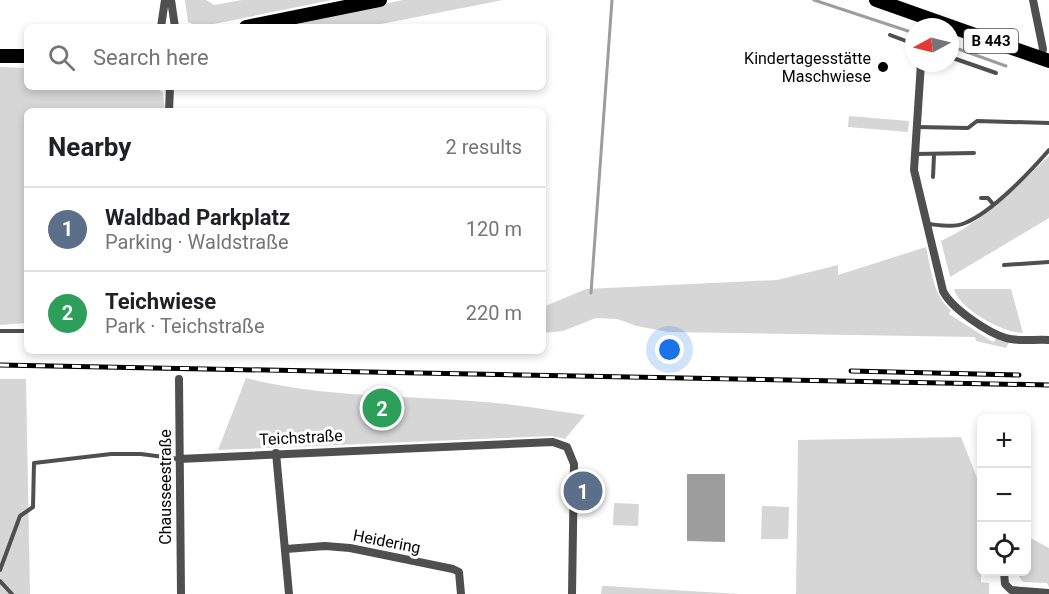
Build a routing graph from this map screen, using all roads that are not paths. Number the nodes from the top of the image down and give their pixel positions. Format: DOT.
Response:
graph roads {
  1 [pos="165,0"];
  2 [pos="171,0"];
  3 [pos="380,0"];
  4 [pos="876,0"];
  5 [pos="1033,0"];
  6 [pos="906,5"];
  7 [pos="925,18"];
  8 [pos="161,24"];
  9 [pos="175,24"];
  10 [pos="262,24"];
  11 [pos="959,32"];
  12 [pos="890,35"];
  13 [pos="905,41"];
  14 [pos="0,56"];
  15 [pos="24,56"];
  16 [pos="959,60"];
  17 [pos="1045,60"];
  18 [pos="920,72"];
  19 [pos="996,73"];
  20 [pos="168,90"];
  21 [pos="169,108"];
  22 [pos="1049,123"];
  23 [pos="916,127"];
  24 [pos="1049,150"];
  25 [pos="974,153"];
  26 [pos="914,154"];
  27 [pos="934,154"];
  28 [pos="933,177"];
  29 [pos="981,198"];
  30 [pos="993,204"];
  31 [pos="927,224"];
  32 [pos="1049,262"];
  33 [pos="1004,265"];
  34 [pos="0,331"];
  35 [pos="24,331"];
  36 [pos="1049,340"];
  37 [pos="179,379"];
  38 [pos="276,453"];
  39 [pos="179,459"];
  40 [pos="286,549"];
  41 [pos="0,570"];
  42 [pos="1004,576"];
  43 [pos="0,581"];
  44 [pos="1049,593"];
  45 [pos="12,594"];
  46 [pos="181,594"];
  47 [pos="289,594"];
  48 [pos="461,594"];
  49 [pos="572,594"];
  1 -- 8 [label="street"];
  2 -- 9 [label="street"];
  3 -- 10 [label="main road"];
  4 -- 6 [label="main road, B 443"];
  5 -- 17 [label="street"];
  6 -- 7 [label="main road, B 443"];
  11 -- 17 [label="main road, B 443"];
  12 -- 13 [label="lane"];
  14 -- 15 [label="main road"];
  16 -- 19 [label="lane"];
  18 -- 23 [label="street"];
  20 -- 21 [label="street"];
  22 -- 23 [label="lane"];
  23 -- 26 [label="street"];
  24 -- 30 [label="lane"];
  25 -- 27 [label="lane"];
  26 -- 27 [label="lane"];
  26 -- 31 [label="street"];
  27 -- 28 [label="lane"];
  29 -- 30 [label="lane"];
  30 -- 31 [label="lane"];
  31 -- 36 [label="street"];
  32 -- 33 [label="lane"];
  34 -- 35 [label="lane"];
  37 -- 39 [label="street, Chausseestraße"];
  38 -- 39 [label="street, Teichstraße"];
  38 -- 40 [label="street"];
  38 -- 49 [label="street, Teichstraße"];
  39 -- 41 [label="lane"];
  39 -- 46 [label="street, Chausseestraße"];
  40 -- 47 [label="street"];
  40 -- 48 [label="street, Heidering"];
  42 -- 44 [label="street"];
  43 -- 45 [label="lane"];
}
